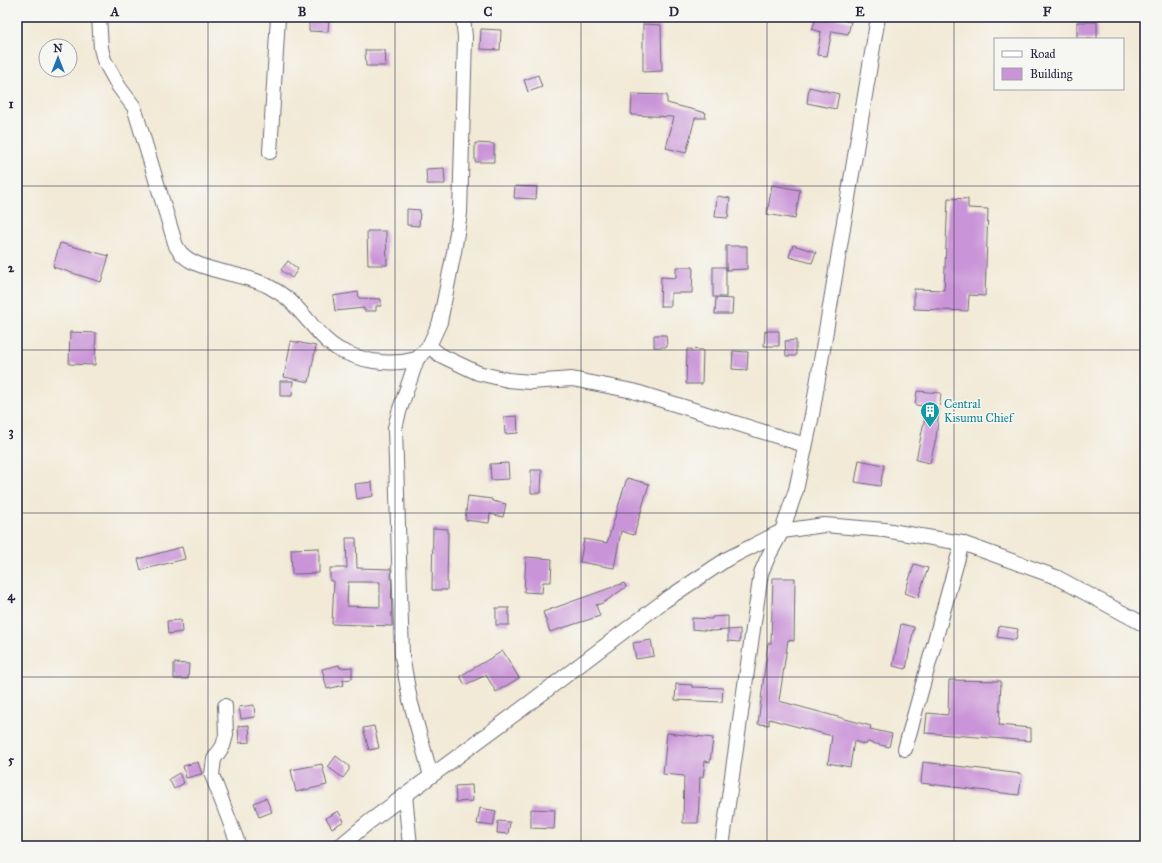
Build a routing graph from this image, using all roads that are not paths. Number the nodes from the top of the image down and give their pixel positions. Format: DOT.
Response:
graph roads {
  1 [pos="99,17"];
  2 [pos="278,17"];
  3 [pos="463,17"];
  4 [pos="878,17"];
  5 [pos="270,152"];
  6 [pos="429,346"];
  7 [pos="417,360"];
  8 [pos="806,445"];
  9 [pos="782,531"];
  10 [pos="962,543"];
  11 [pos="1145,625"];
  12 [pos="225,706"];
  13 [pos="905,749"];
  14 [pos="431,776"];
  15 [pos="405,795"];
  16 [pos="239,846"];
  17 [pos="340,846"];
  18 [pos="410,846"];
  19 [pos="722,846"];
  1 -- 7 [label="street"];
  2 -- 5 [label="street"];
  3 -- 6 [label="street"];
  4 -- 8 [label="street"];
  6 -- 7 [label="street"];
  6 -- 8 [label="street"];
  7 -- 14 [label="street"];
  8 -- 9 [label="street"];
  9 -- 10 [label="street"];
  9 -- 14 [label="street"];
  9 -- 19 [label="street"];
  10 -- 11 [label="street"];
  10 -- 13 [label="street"];
  12 -- 16 [label="street"];
  14 -- 15 [label="street"];
  15 -- 17 [label="street"];
  15 -- 18 [label="street"];
}
